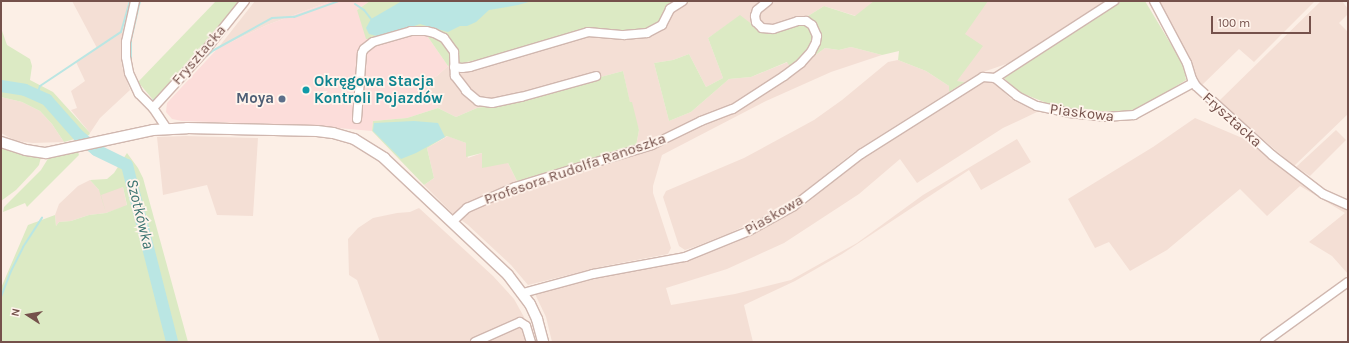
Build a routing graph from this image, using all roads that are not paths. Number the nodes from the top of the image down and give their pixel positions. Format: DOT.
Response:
graph roads {
  1 [pos="135,1"];
  2 [pos="245,1"];
  3 [pos="684,1"];
  4 [pos="768,1"];
  5 [pos="1114,1"];
  6 [pos="1154,1"];
  7 [pos="454,67"];
  8 [pos="596,76"];
  9 [pos="995,78"];
  10 [pos="1193,84"];
  11 [pos="153,108"];
  12 [pos="356,119"];
  13 [pos="166,129"];
  14 [pos="1,142"];
  15 [pos="1348,205"];
  16 [pos="452,222"];
  17 [pos="1348,282"];
  18 [pos="523,293"];
  19 [pos="475,342"];
  20 [pos="531,342"];
  21 [pos="542,342"];
  22 [pos="1264,342"];
  1 -- 11 [label="street"];
  2 -- 11 [label="street, Frysztacka"];
  3 -- 7 [label="street"];
  4 -- 16 [label="street, Profesora Rudolfa Ranoszka"];
  5 -- 9 [label="street, Piaskowa"];
  6 -- 10 [label="street, Frysztacka"];
  7 -- 8 [label="street"];
  7 -- 12 [label="street"];
  9 -- 10 [label="street, Piaskowa"];
  9 -- 18 [label="street, Piaskowa"];
  10 -- 15 [label="street, Frysztacka"];
  11 -- 13 [label="street"];
  13 -- 14 [label="street"];
  13 -- 16 [label="street"];
  16 -- 18 [label="street"];
  17 -- 22 [label="street"];
  18 -- 21 [label="street"];
  19 -- 20 [label="street"];
}
